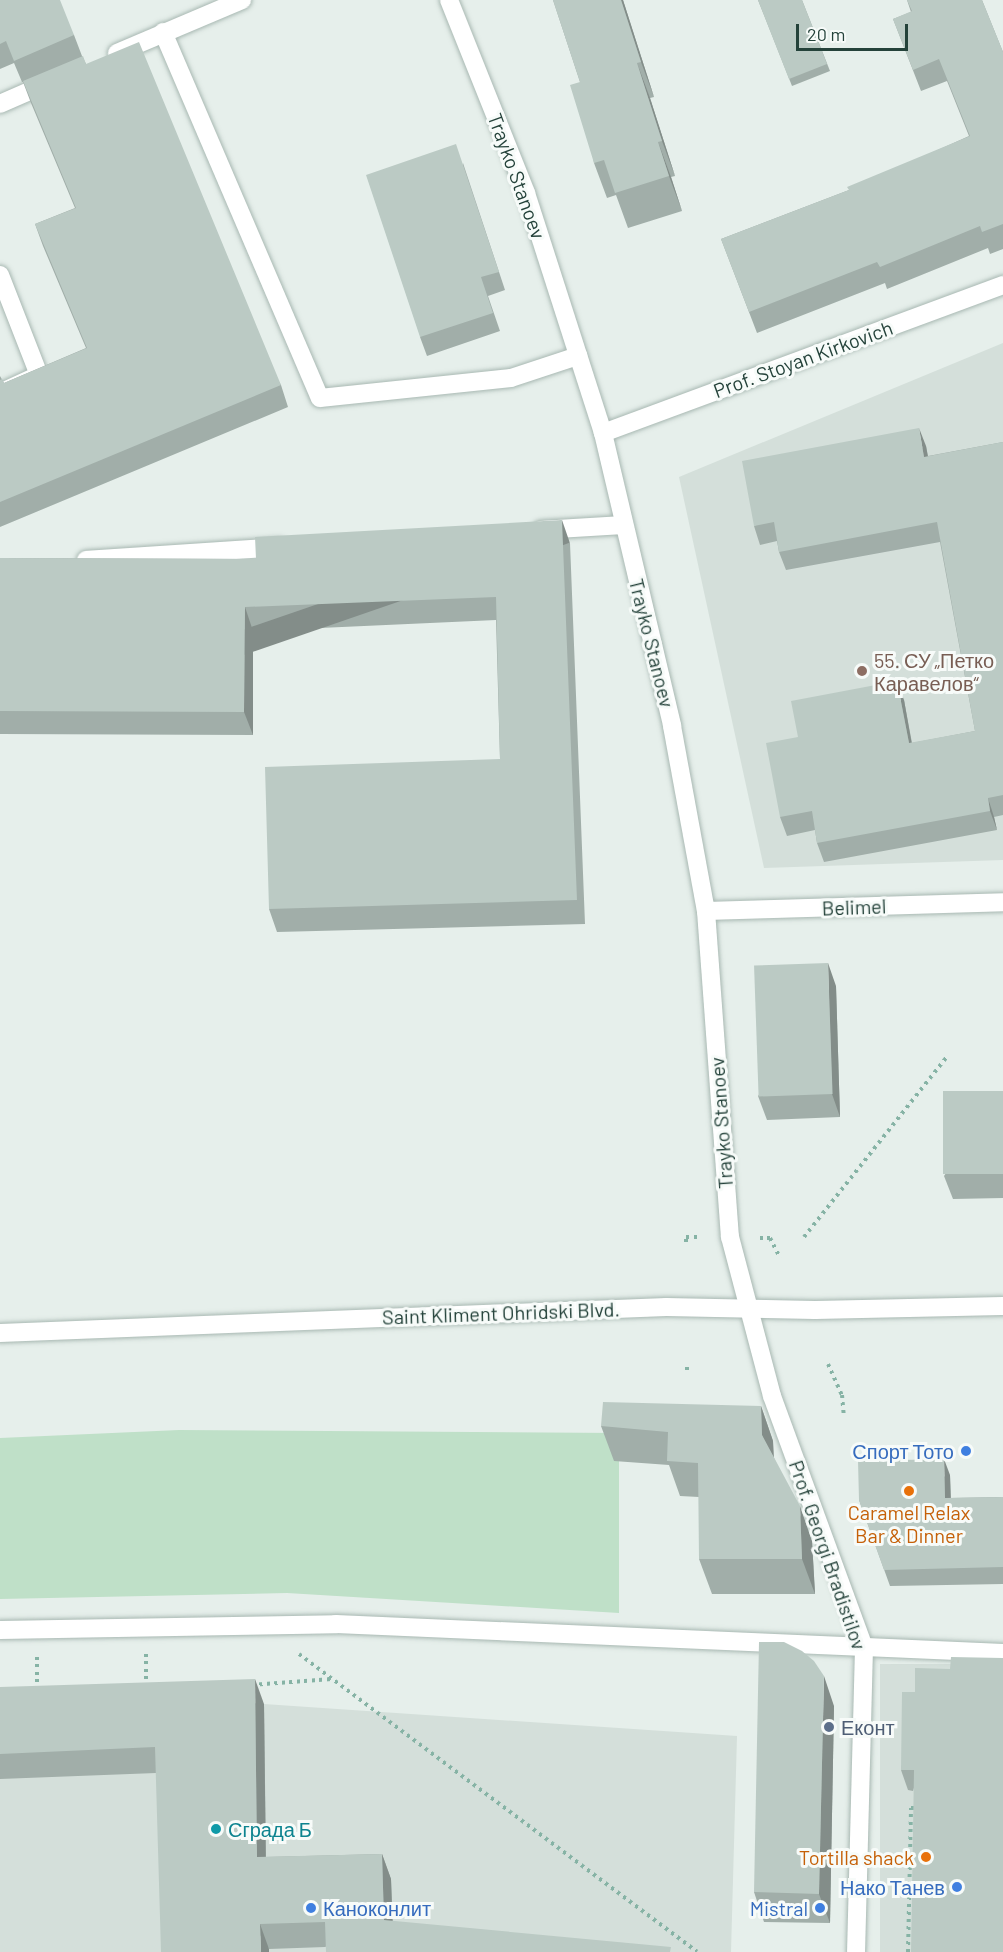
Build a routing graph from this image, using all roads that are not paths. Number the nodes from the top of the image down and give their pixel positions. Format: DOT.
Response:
graph roads {
  1 [pos="242,0"];
  2 [pos="449,0"];
  3 [pos="163,32"];
  4 [pos="98,61"];
  5 [pos="65,76"];
  6 [pos="0,104"];
  7 [pos="0,275"];
  8 [pos="1003,285"];
  9 [pos="578,356"];
  10 [pos="0,393"];
  11 [pos="603,434"];
  12 [pos="623,525"];
  13 [pos="528,531"];
  14 [pos="302,546"];
  15 [pos="69,561"];
  16 [pos="1003,902"];
  17 [pos="706,911"];
  18 [pos="1003,1306"];
  19 [pos="748,1309"];
  20 [pos="0,1333"];
  21 [pos="0,1630"];
  22 [pos="864,1648"];
  23 [pos="1003,1653"];
  24 [pos="856,1952"];
  1 -- 3 [label="street"];
  2 -- 9 [label="street, Trayko Stanoev"];
  3 -- 4 [label="street"];
  3 -- 9 [label="street"];
  5 -- 6 [label="street"];
  7 -- 10 [label="street"];
  8 -- 11 [label="street, Prof. Stoyan Kirkovich"];
  9 -- 11 [label="street, Trayko Stanoev"];
  11 -- 12 [label="street, Trayko Stanoev"];
  12 -- 13 [label="street"];
  12 -- 17 [label="street, Trayko Stanoev"];
  14 -- 15 [label="street"];
  16 -- 17 [label="street, Belimel"];
  17 -- 19 [label="street, Trayko Stanoev"];
  18 -- 19 [label="street, Saint Kliment Ohridski Blvd."];
  19 -- 20 [label="street, Saint Kliment Ohridski Blvd."];
  19 -- 22 [label="street, Prof. Georgi Bradistilov"];
  21 -- 22 [label="street"];
  22 -- 23 [label="street"];
  22 -- 24 [label="street, Prof. Georgi Bradistilov"];
}
